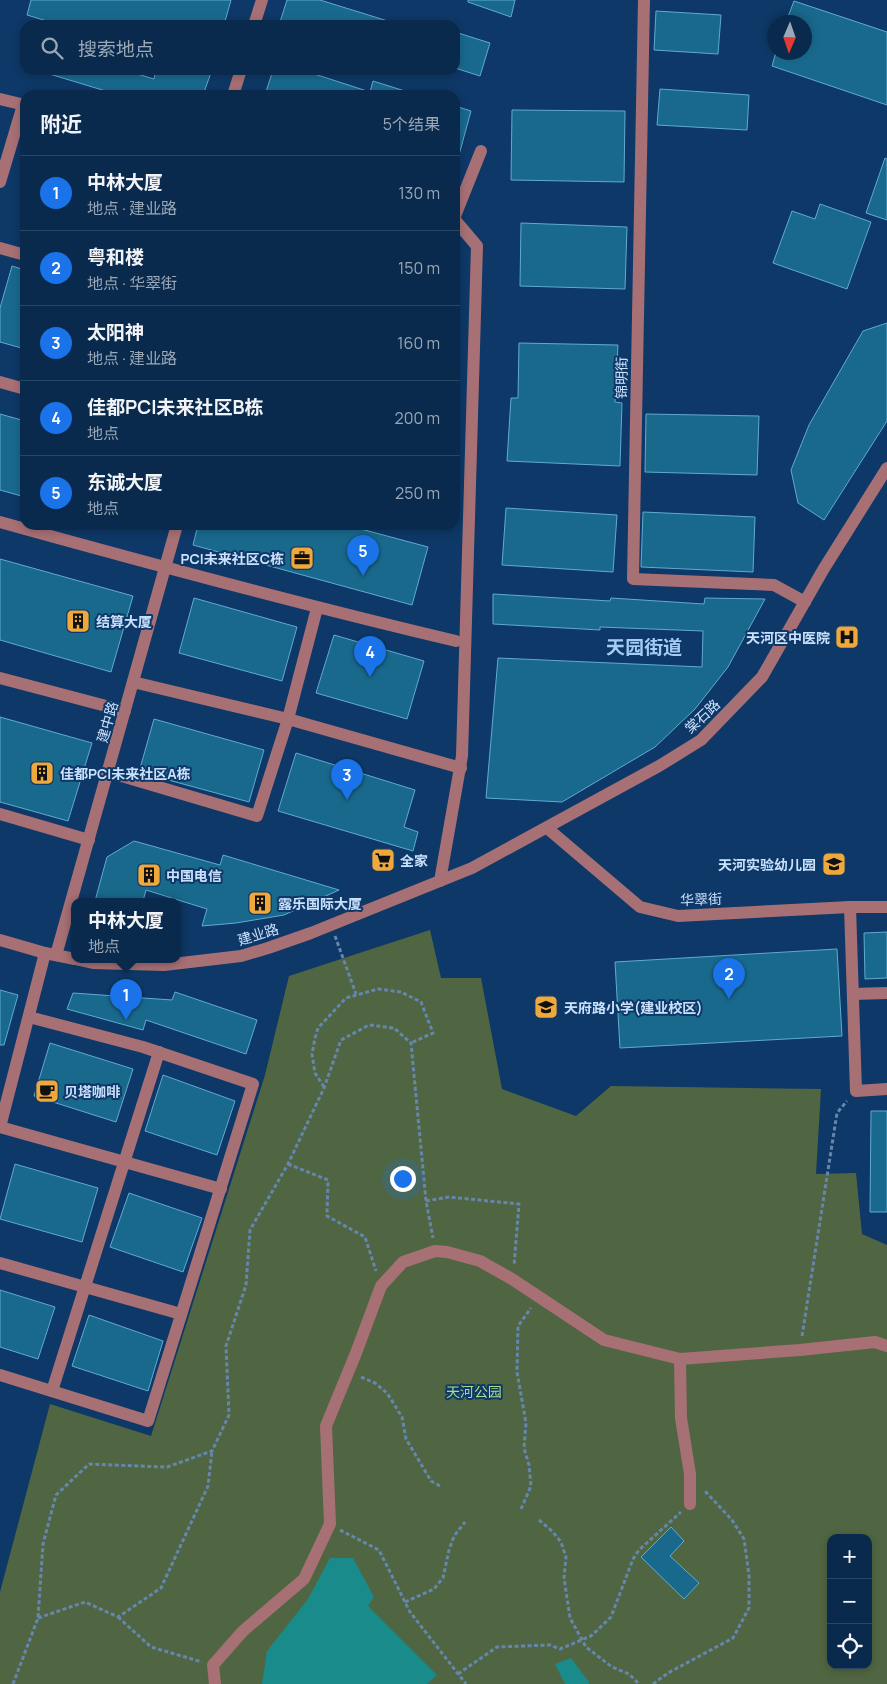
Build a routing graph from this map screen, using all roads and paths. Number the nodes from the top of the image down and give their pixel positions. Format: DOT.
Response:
graph roads {
  1 [pos="262,0"];
  2 [pos="644,0"];
  3 [pos="256,20"];
  4 [pos="239,75"];
  5 [pos="235,90"];
  6 [pos="0,99"];
  7 [pos="20,104"];
  8 [pos="20,118"];
  9 [pos="481,151"];
  10 [pos="0,182"];
  11 [pos="460,204"];
  12 [pos="460,226"];
  13 [pos="0,248"];
  14 [pos="20,254"];
  15 [pos="0,382"];
  16 [pos="20,388"];
  17 [pos="887,468"];
  18 [pos="0,522"];
  19 [pos="20,528"];
  20 [pos="29,530"];
  21 [pos="176,530"];
  22 [pos="165,568"];
  23 [pos="804,602"];
  24 [pos="317,608"];
  25 [pos="456,641"];
  26 [pos="0,678"];
  27 [pos="133,682"];
  28 [pos="125,711"];
  29 [pos="288,719"];
  30 [pos="461,768"];
  31 [pos="108,772"];
  32 [pos="0,814"];
  33 [pos="546,828"];
  34 [pos="89,840"];
  35 [pos="440,881"];
  36 [pos="850,907"];
  37 [pos="887,907"];
  38 [pos="331,925"];
  39 [pos="0,940"];
  40 [pos="50,954"];
  41 [pos="71,958"];
  42 [pos="93,963"];
  43 [pos="356,994"];
  44 [pos="853,994"];
  45 [pos="887,994"];
  46 [pos="29,1017"];
  47 [pos="411,1043"];
  48 [pos="159,1052"];
  49 [pos="324,1088"];
  50 [pos="887,1089"];
  51 [pos="856,1091"];
  52 [pos="0,1127"];
  53 [pos="124,1162"];
  54 [pos="288,1164"];
  55 [pos="221,1189"];
  56 [pos="426,1201"];
  57 [pos="435,1251"];
  58 [pos="0,1263"];
  59 [pos="512,1279"];
  60 [pos="381,1286"];
  61 [pos="85,1287"];
  62 [pos="539,1298"];
  63 [pos="181,1314"];
  64 [pos="887,1346"];
  65 [pos="800,1350"];
  66 [pos="680,1359"];
  67 [pos="348,1372"];
  68 [pos="0,1375"];
  69 [pos="52,1391"];
  70 [pos="212,1451"];
  71 [pos="690,1474"];
  72 [pos="442,1488"];
  73 [pos="690,1504"];
  74 [pos="521,1510"];
  75 [pos="539,1520"];
  76 [pos="465,1522"];
  77 [pos="330,1524"];
  78 [pos="405,1602"];
  79 [pos="38,1618"];
  80 [pos="118,1618"];
  81 [pos="582,1640"];
  82 [pos="214,1665"];
  83 [pos="458,1674"];
  84 [pos="13,1684"];
  85 [pos="215,1684"];
  86 [pos="466,1684"];
  87 [pos="639,1684"];
  88 [pos="653,1684"];
  1 -- 3 [label="street"];
  2 -- 23 [label="street, 锦明街"];
  4 -- 5 [label="street"];
  6 -- 7 [label="street"];
  8 -- 10 [label="street"];
  9 -- 11 [label="street"];
  12 -- 30 [label="street"];
  13 -- 14 [label="street"];
  15 -- 16 [label="street"];
  17 -- 23 [label="street, 棠石路"];
  18 -- 19 [label="street"];
  20 -- 22 [label="street"];
  21 -- 22 [label="street, 建中路"];
  22 -- 24 [label="street"];
  22 -- 27 [label="street, 建中路"];
  23 -- 33 [label="street, 棠石路"];
  24 -- 25 [label="street"];
  24 -- 29 [label="street"];
  26 -- 28 [label="street"];
  27 -- 28 [label="street, 建中路"];
  27 -- 29 [label="street"];
  28 -- 31 [label="street, 建中路"];
  29 -- 30 [label="street"];
  29 -- 31 [label="street"];
  30 -- 35 [label="street"];
  31 -- 34 [label="street, 建中路"];
  32 -- 34 [label="street"];
  33 -- 35 [label="street, 棠石路"];
  33 -- 36 [label="street, 华翠街"];
  34 -- 40 [label="street, 建中路"];
  35 -- 38 [label="street, 建业路"];
  36 -- 37 [label="street, 华翠街"];
  36 -- 44 [label="street"];
  38 -- 42 [label="street, 建业路"];
  38 -- 43 [label="path"];
  39 -- 40 [label="street, 建业路"];
  40 -- 41 [label="street, 建业路"];
  40 -- 46 [label="street, 建中路"];
  43 -- 47 [label="path"];
  43 -- 49 [label="path"];
  44 -- 45 [label="street"];
  44 -- 51 [label="street"];
  46 -- 48 [label="street"];
  46 -- 52 [label="street, 建中路"];
  47 -- 49 [label="path"];
  47 -- 56 [label="path"];
  48 -- 53 [label="street"];
  48 -- 55 [label="street"];
  49 -- 54 [label="path"];
  50 -- 51 [label="street"];
  51 -- 65 [label="path"];
  52 -- 53 [label="street"];
  53 -- 55 [label="street"];
  53 -- 61 [label="street"];
  54 -- 60 [label="path"];
  54 -- 70 [label="path"];
  55 -- 63 [label="street"];
  56 -- 57 [label="path"];
  56 -- 59 [label="path"];
  57 -- 59 [label="street"];
  57 -- 60 [label="street"];
  58 -- 61 [label="street"];
  59 -- 62 [label="street"];
  60 -- 67 [label="street"];
  61 -- 63 [label="street"];
  61 -- 69 [label="street"];
  62 -- 66 [label="street"];
  62 -- 74 [label="path"];
  63 -- 69 [label="street"];
  64 -- 65 [label="street"];
  65 -- 66 [label="street"];
  66 -- 71 [label="street"];
  67 -- 72 [label="path"];
  67 -- 77 [label="street"];
  68 -- 69 [label="street"];
  70 -- 79 [label="path"];
  70 -- 80 [label="path"];
  71 -- 73 [label="street"];
  71 -- 88 [label="path"];
  73 -- 81 [label="path"];
  75 -- 81 [label="path"];
  76 -- 78 [label="path"];
  77 -- 78 [label="path"];
  77 -- 82 [label="street"];
  78 -- 83 [label="path"];
  79 -- 80 [label="path"];
  79 -- 84 [label="path"];
  80 -- 82 [label="path"];
  81 -- 83 [label="path"];
  81 -- 87 [label="path"];
  82 -- 85 [label="street"];
  83 -- 86 [label="path"];
}
